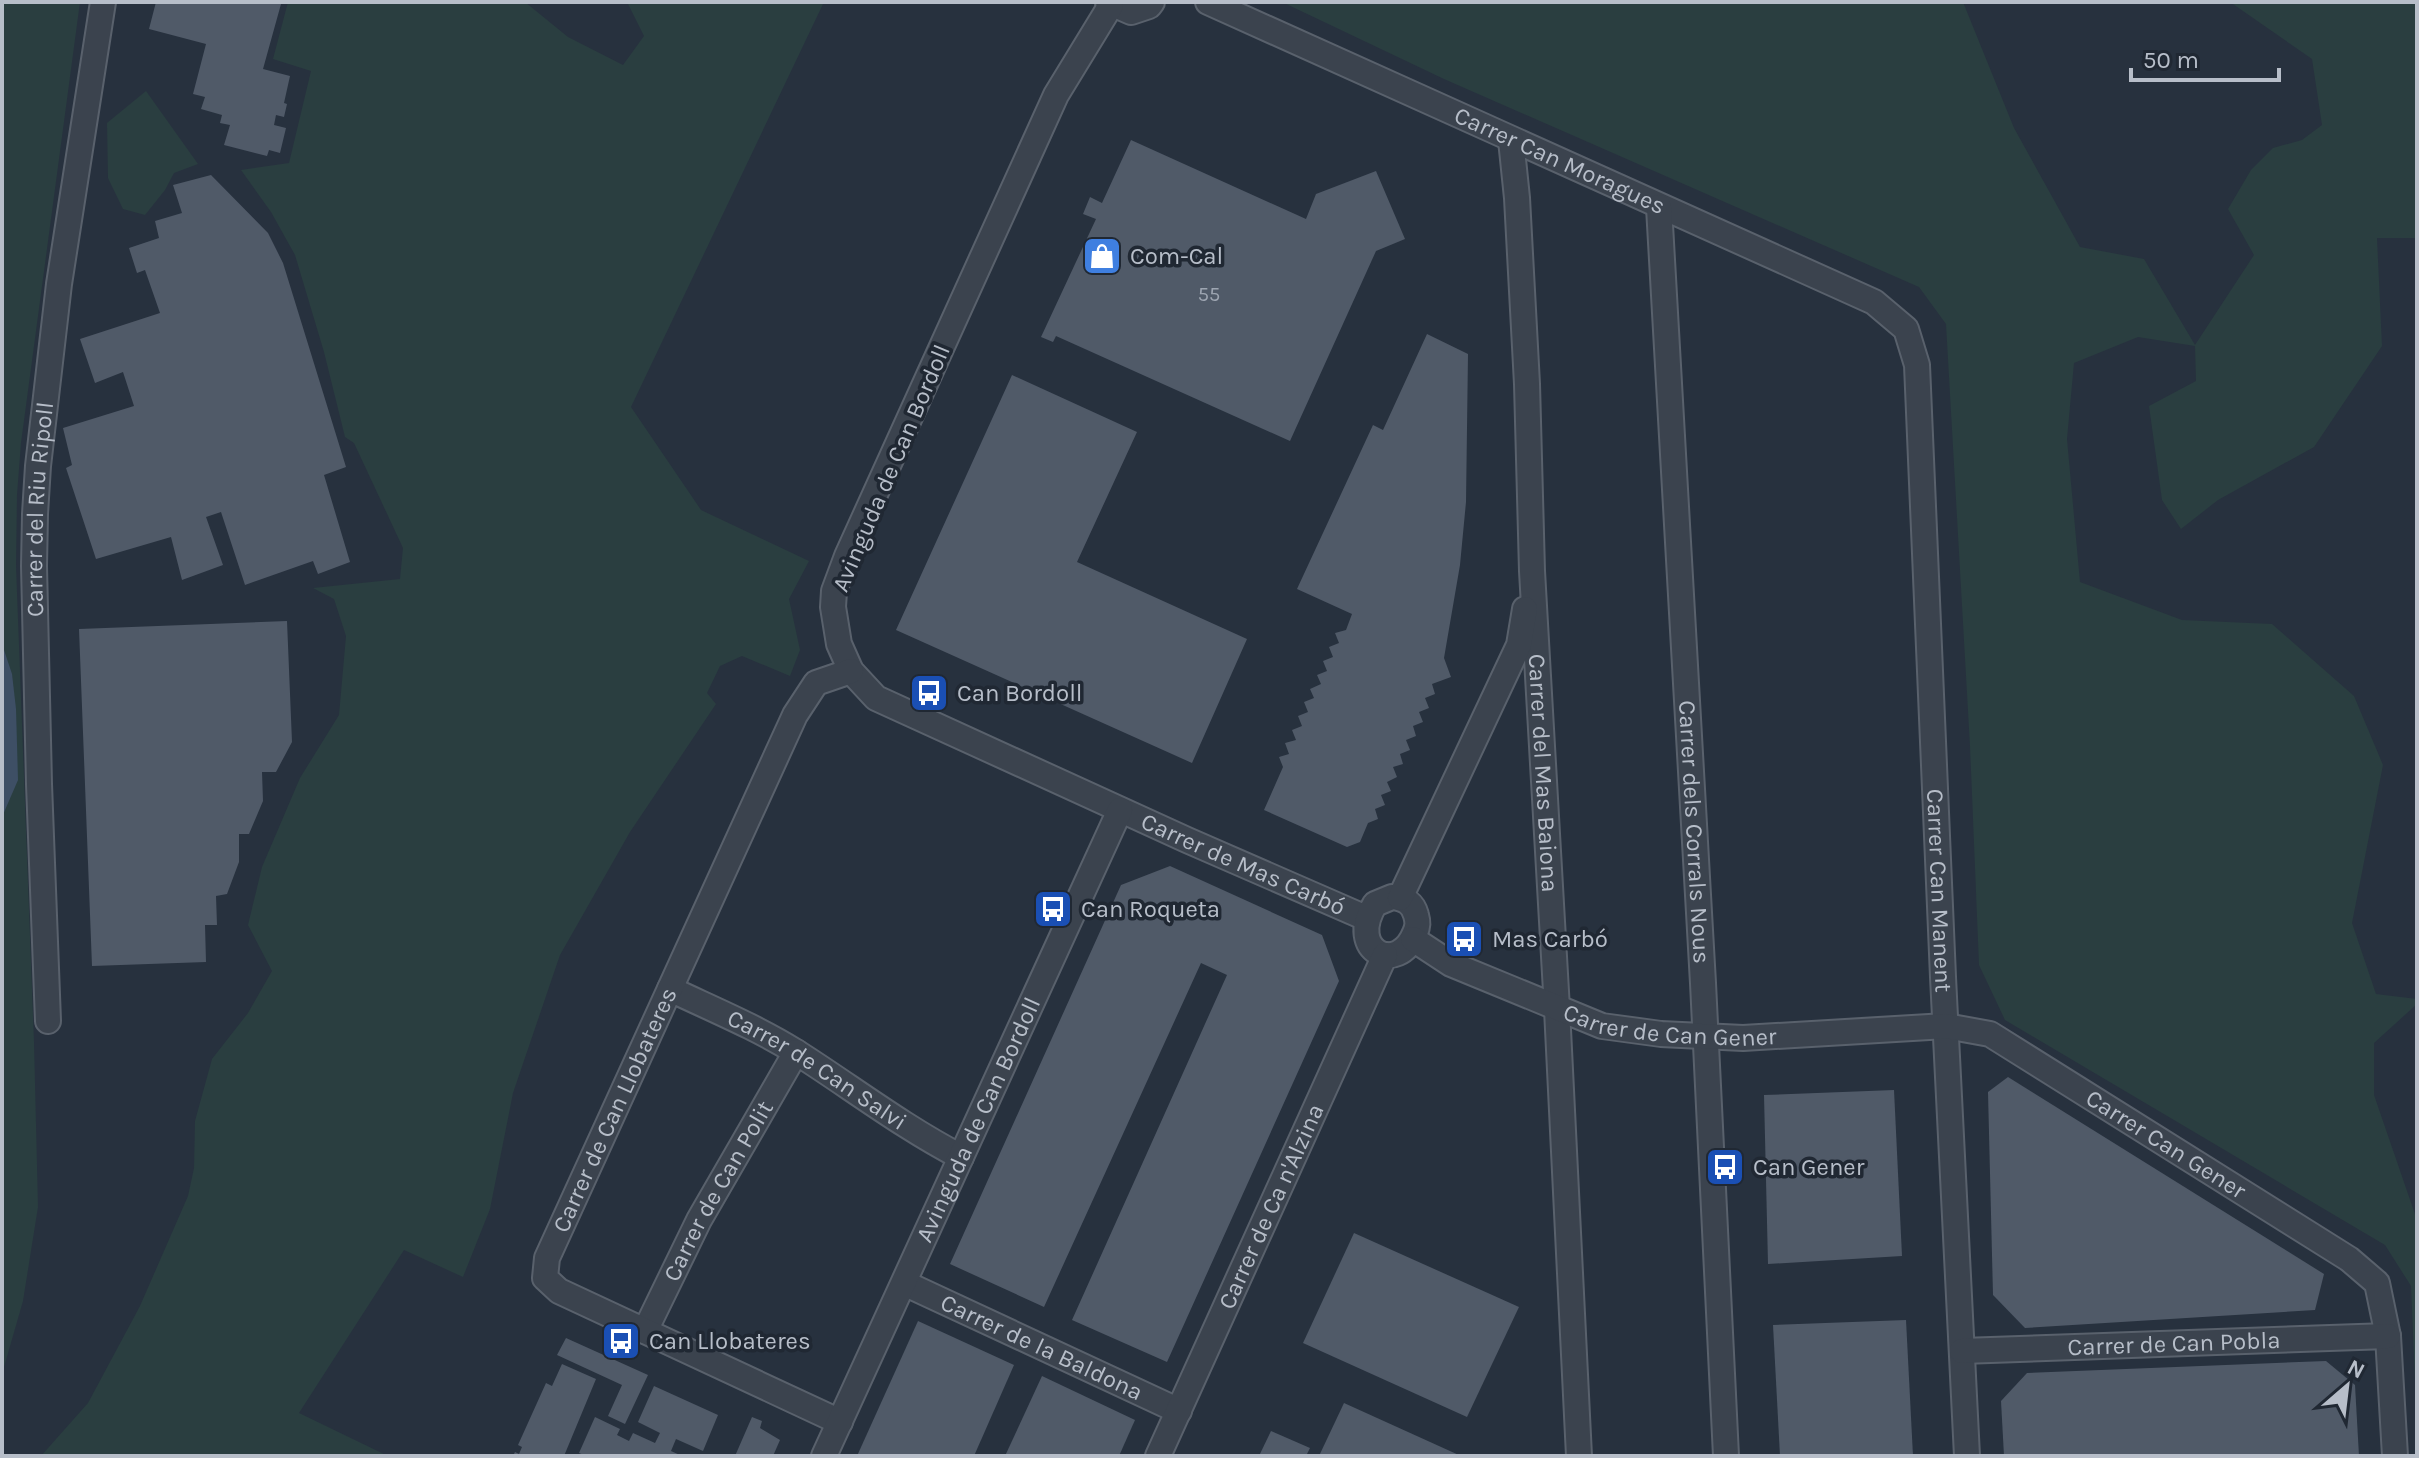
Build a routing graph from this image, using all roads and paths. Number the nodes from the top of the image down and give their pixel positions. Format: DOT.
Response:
graph roads {
  1 [pos="103,2"];
  2 [pos="1152,2"];
  3 [pos="1208,2"];
  4 [pos="1109,4"];
  5 [pos="1511,140"];
  6 [pos="1659,207"];
  7 [pos="1906,329"];
  8 [pos="1532,571"];
  9 [pos="851,671"];
  10 [pos="1120,810"];
  11 [pos="1400,898"];
  12 [pos="1366,918"];
  13 [pos="1413,939"];
  14 [pos="1385,955"];
  15 [pos="670,989"];
  16 [pos="1557,1009"];
  17 [pos="48,1021"];
  18 [pos="1946,1026"];
  19 [pos="1705,1037"];
  20 [pos="796,1052"];
  21 [pos="961,1157"];
  22 [pos="904,1283"];
  23 [pos="645,1331"];
  24 [pos="2388,1336"];
  25 [pos="1962,1351"];
  26 [pos="1179,1411"];
  27 [pos="840,1422"];
  28 [pos="824,1456"];
  29 [pos="1158,1456"];
  30 [pos="1579,1456"];
  31 [pos="1726,1456"];
  32 [pos="1967,1456"];
  33 [pos="2395,1456"];
  1 -- 17 [label="street, Carrer del Riu Ripoll"];
  2 -- 4 [label="street"];
  3 -- 5 [label="street, Carrer Can Moragues"];
  4 -- 9 [label="street, Avinguda de Can Bordoll"];
  5 -- 6 [label="street, Carrer Can Moragues"];
  5 -- 8 [label="street, Carrer del Mas Baiona"];
  6 -- 7 [label="street, Carrer Can Moragues"];
  6 -- 19 [label="street, Carrer dels Corrals Nous"];
  7 -- 18 [label="street, Carrer Can Manent"];
  8 -- 11 [label="street"];
  8 -- 16 [label="street, Carrer del Mas Baiona"];
  9 -- 10 [label="street, Avinguda de Can Bordoll"];
  9 -- 15 [label="street, Carrer de Can Llobateres"];
  10 -- 12 [label="street, Carrer de Mas Carbó"];
  10 -- 21 [label="street, Avinguda de Can Bordoll"];
  11 -- 12 [label="street"];
  11 -- 13 [label="street"];
  12 -- 14 [label="street"];
  13 -- 14 [label="street"];
  13 -- 16 [label="street, Carrer de Can Gener"];
  14 -- 26 [label="street, Carrer de Ca n'Alzina"];
  15 -- 20 [label="street, Carrer de Can Salvi"];
  15 -- 23 [label="street, Carrer de Can Llobateres"];
  16 -- 19 [label="street, Carrer de Can Gener"];
  16 -- 30 [label="street, Carrer del Mas Baiona"];
  18 -- 19 [label="street, Carrer de Can Gener"];
  18 -- 24 [label="street, Carrer Can Gener"];
  18 -- 25 [label="street, Carrer Can Manent"];
  19 -- 31 [label="street, Carrer dels Corrals Nous"];
  20 -- 21 [label="street, Carrer de Can Salvi"];
  20 -- 23 [label="street, Carrer de Can Polit"];
  21 -- 22 [label="street, Avinguda de Can Bordoll"];
  22 -- 26 [label="street, Carrer de la Baldona"];
  22 -- 27 [label="street, Avinguda de Can Bordoll"];
  23 -- 27 [label="street, Carrer de Can Llobateres"];
  24 -- 25 [label="street, Carrer de Can Pobla"];
  24 -- 33 [label="street"];
  25 -- 32 [label="street, Carrer Can Manent"];
  26 -- 29 [label="street, Carrer de Ca n'Alzina"];
  27 -- 28 [label="street, Avinguda de Can Bordoll"];
}
